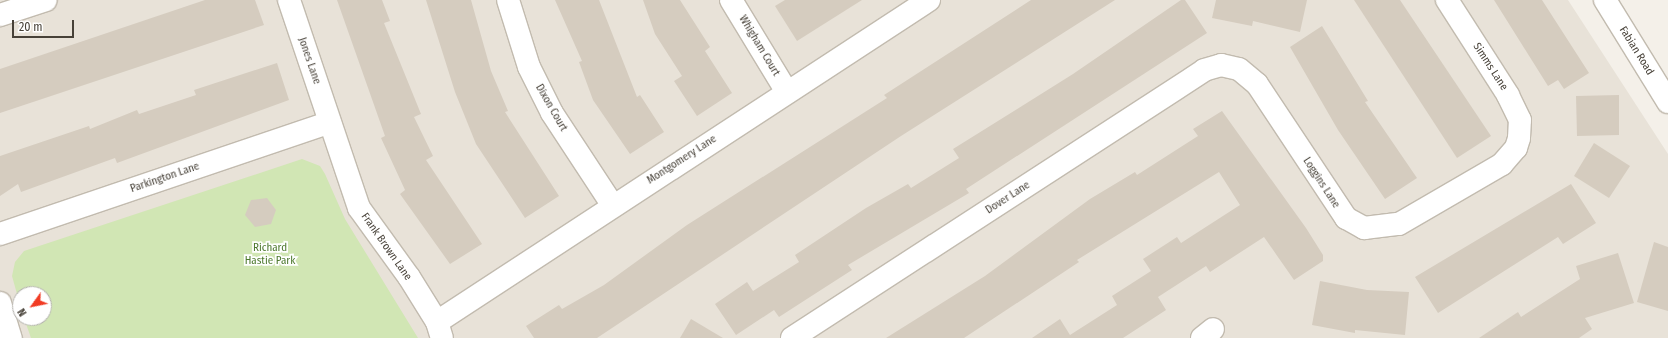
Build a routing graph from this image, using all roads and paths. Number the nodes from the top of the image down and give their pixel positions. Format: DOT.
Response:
graph roads {
  1 [pos="46,0"];
  2 [pos="289,0"];
  3 [pos="508,0"];
  4 [pos="731,0"];
  5 [pos="929,0"];
  6 [pos="1446,0"];
  7 [pos="1605,0"];
  8 [pos="0,15"];
  9 [pos="1227,66"];
  10 [pos="787,92"];
  11 [pos="1668,102"];
  12 [pos="330,122"];
  13 [pos="1519,138"];
  14 [pos="613,206"];
  15 [pos="0,234"];
  16 [pos="0,303"];
  17 [pos="440,330"];
  18 [pos="11,338"];
  19 [pos="792,338"];
  1 -- 8 [label="street"];
  2 -- 12 [label="street, Jones Lane"];
  3 -- 14 [label="street, Dixon Court"];
  4 -- 10 [label="street, Whigham Court"];
  5 -- 10 [label="street, Montgomery Lane"];
  6 -- 13 [label="street, Simms Lane"];
  7 -- 11 [label="street, Fabian Road"];
  9 -- 13 [label="street, Loggins Lane"];
  9 -- 19 [label="street, Dover Lane"];
  10 -- 14 [label="street, Montgomery Lane"];
  12 -- 15 [label="street, Parkington Lane"];
  12 -- 17 [label="street, Frank Brown Lane"];
  14 -- 17 [label="street, Montgomery Lane"];
  16 -- 18 [label="street"];
}
